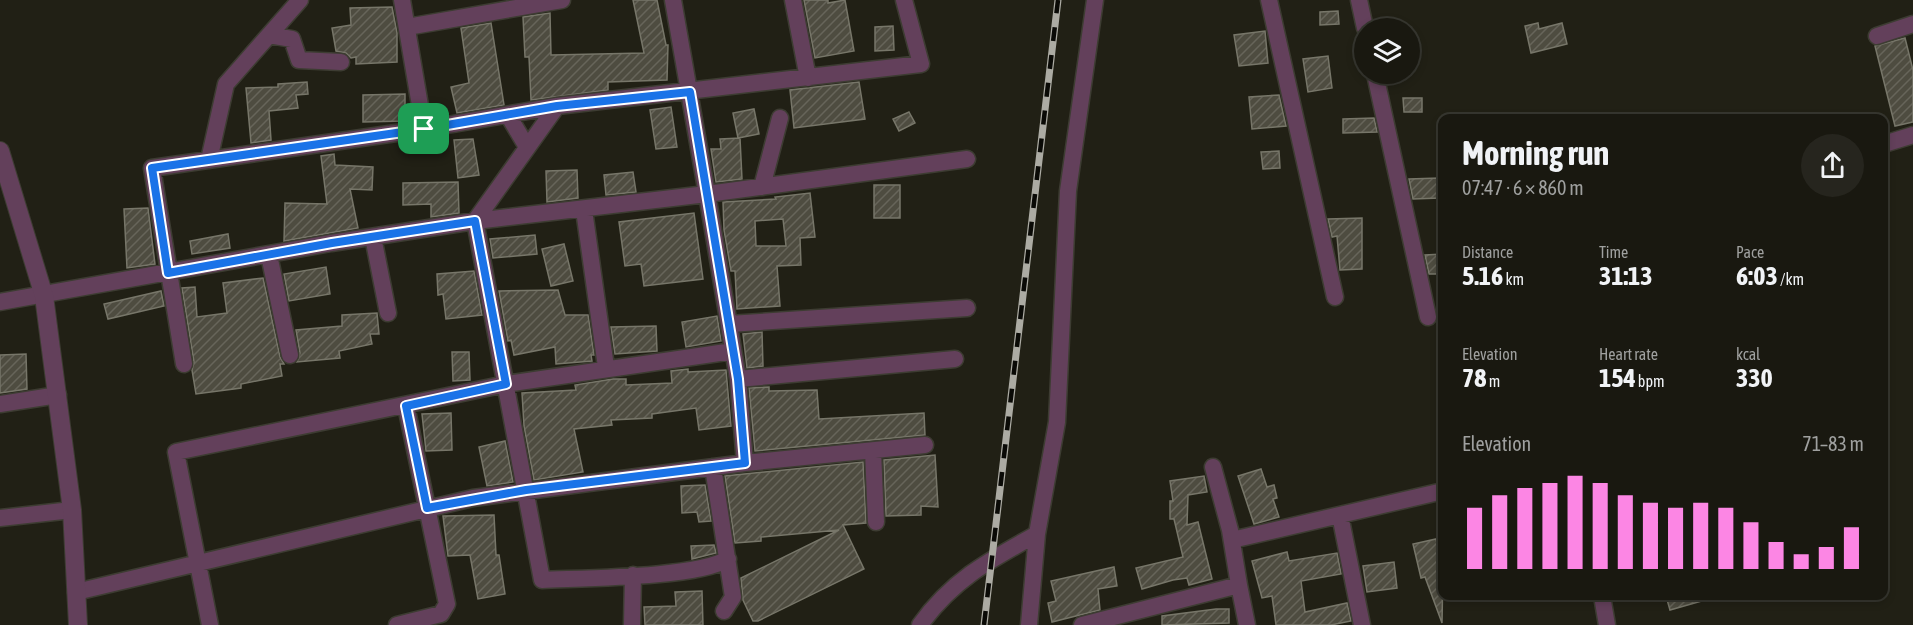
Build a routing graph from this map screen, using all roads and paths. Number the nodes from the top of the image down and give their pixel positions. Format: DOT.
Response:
graph roads {
  1 [pos="300,0"];
  2 [pos="402,0"];
  3 [pos="562,0"];
  4 [pos="673,0"];
  5 [pos="793,0"];
  6 [pos="904,0"];
  7 [pos="1095,0"];
  8 [pos="1269,0"];
  9 [pos="1359,0"];
  10 [pos="1363,18"];
  11 [pos="1913,24"];
  12 [pos="407,27"];
  13 [pos="269,35"];
  14 [pos="1877,36"];
  15 [pos="341,62"];
  16 [pos="808,78"];
  17 [pos="1377,84"];
  18 [pos="690,92"];
  19 [pos="557,106"];
  20 [pos="508,114"];
  21 [pos="780,118"];
  22 [pos="424,129"];
  23 [pos="1913,135"];
  24 [pos="1888,143"];
  25 [pos="527,147"];
  26 [pos="0,151"];
  27 [pos="967,159"];
  28 [pos="209,160"];
  29 [pos="762,187"];
  30 [pos="707,194"];
  31 [pos="584,210"];
  32 [pos="475,221"];
  33 [pos="373,237"];
  34 [pos="270,255"];
  35 [pos="168,273"];
  36 [pos="44,296"];
  37 [pos="1335,297"];
  38 [pos="0,302"];
  39 [pos="967,308"];
  40 [pos="388,313"];
  41 [pos="1428,317"];
  42 [pos="729,324"];
  43 [pos="733,351"];
  44 [pos="290,355"];
  45 [pos="955,359"];
  46 [pos="184,364"];
  47 [pos="606,368"];
  48 [pos="738,379"];
  49 [pos="506,384"];
  50 [pos="58,394"];
  51 [pos="0,404"];
  52 [pos="406,406"];
  53 [pos="925,446"];
  54 [pos="873,451"];
  55 [pos="745,463"];
  56 [pos="713,467"];
  57 [pos="1213,467"];
  58 [pos="526,490"];
  59 [pos="1438,492"];
  60 [pos="427,508"];
  61 [pos="72,510"];
  62 [pos="1340,514"];
  63 [pos="0,518"];
  64 [pos="876,522"];
  65 [pos="1037,534"];
  66 [pos="1232,540"];
  67 [pos="728,560"];
  68 [pos="198,563"];
  69 [pos="633,575"];
  70 [pos="1239,585"];
  71 [pos="76,592"];
  72 [pos="1603,600"];
  73 [pos="724,611"];
  74 [pos="78,625"];
  75 [pos="210,625"];
  76 [pos="397,625"];
  77 [pos="632,625"];
  78 [pos="920,625"];
  79 [pos="1029,625"];
  80 [pos="1082,625"];
  81 [pos="1247,625"];
  82 [pos="1362,625"];
  83 [pos="1607,625"];
  1 -- 13 [label="street"];
  2 -- 12 [label="street"];
  3 -- 12 [label="street"];
  4 -- 18 [label="street"];
  5 -- 16 [label="street"];
  6 -- 16 [label="street"];
  7 -- 65 [label="street"];
  8 -- 37 [label="street"];
  9 -- 10 [label="street"];
  11 -- 14 [label="street"];
  12 -- 22 [label="street"];
  13 -- 15 [label="street"];
  13 -- 28 [label="street"];
  16 -- 18 [label="street"];
  17 -- 41 [label="street"];
  18 -- 19 [label="street"];
  18 -- 30 [label="street"];
  19 -- 20 [label="street"];
  19 -- 25 [label="street"];
  20 -- 22 [label="street"];
  20 -- 25 [label="street"];
  21 -- 29 [label="street"];
  22 -- 28 [label="street"];
  23 -- 24 [label="street"];
  25 -- 32 [label="street"];
  26 -- 36 [label="street"];
  27 -- 29 [label="street"];
  28 -- 35 [label="street"];
  29 -- 30 [label="street"];
  30 -- 31 [label="street"];
  30 -- 42 [label="street"];
  31 -- 32 [label="street"];
  31 -- 47 [label="street"];
  32 -- 33 [label="street"];
  32 -- 49 [label="street"];
  33 -- 34 [label="street"];
  33 -- 40 [label="street"];
  34 -- 35 [label="street"];
  34 -- 44 [label="street"];
  35 -- 36 [label="street"];
  35 -- 46 [label="street"];
  36 -- 38 [label="street"];
  36 -- 50 [label="street"];
  39 -- 42 [label="street"];
  42 -- 43 [label="street"];
  43 -- 47 [label="street"];
  43 -- 48 [label="street"];
  45 -- 48 [label="street"];
  47 -- 49 [label="street"];
  48 -- 55 [label="street"];
  49 -- 52 [label="street"];
  49 -- 58 [label="street"];
  50 -- 51 [label="street"];
  50 -- 61 [label="street"];
  52 -- 60 [label="street"];
  52 -- 68 [label="street"];
  53 -- 54 [label="street"];
  54 -- 55 [label="street"];
  54 -- 64 [label="street"];
  55 -- 56 [label="street"];
  56 -- 58 [label="street"];
  56 -- 67 [label="street"];
  57 -- 66 [label="street"];
  58 -- 60 [label="street"];
  58 -- 69 [label="street"];
  59 -- 62 [label="street"];
  60 -- 68 [label="street"];
  60 -- 76 [label="street"];
  61 -- 63 [label="street"];
  61 -- 71 [label="street"];
  62 -- 66 [label="street"];
  62 -- 82 [label="street"];
  65 -- 78 [label="street"];
  65 -- 79 [label="street"];
  66 -- 70 [label="street"];
  67 -- 69 [label="street"];
  67 -- 73 [label="street"];
  68 -- 71 [label="street"];
  68 -- 75 [label="street"];
  69 -- 77 [label="street"];
  70 -- 80 [label="street"];
  70 -- 81 [label="street"];
  71 -- 74 [label="street"];
  72 -- 83 [label="street"];
}
